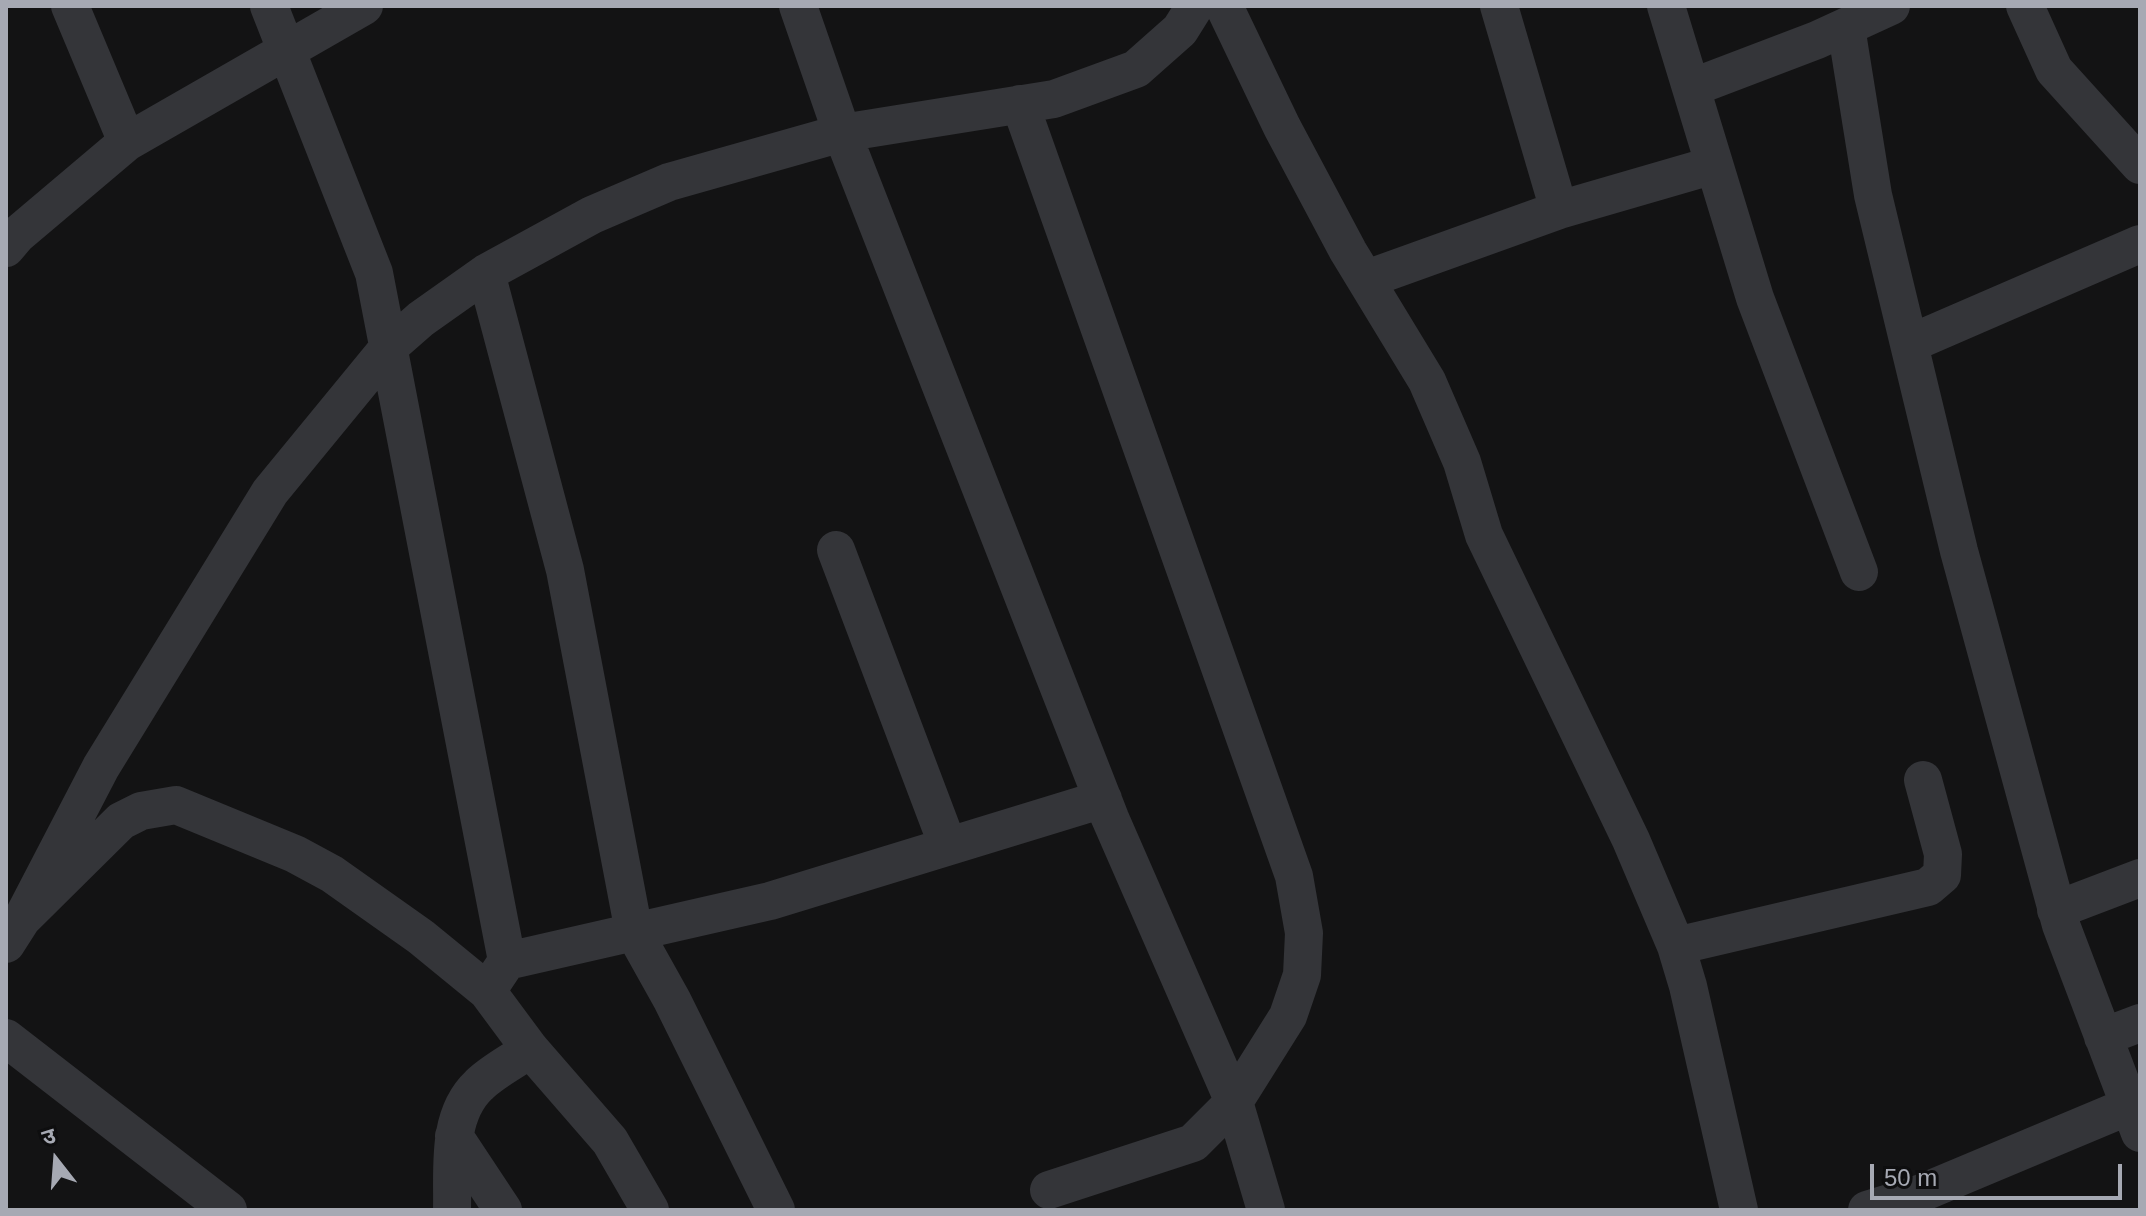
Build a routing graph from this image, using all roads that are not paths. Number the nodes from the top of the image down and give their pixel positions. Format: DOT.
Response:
graph roads {
  1 [pos="70,6"];
  2 [pos="269,6"];
  3 [pos="364,6"];
  4 [pos="798,6"];
  5 [pos="1195,6"];
  6 [pos="1224,6"];
  7 [pos="1499,6"];
  8 [pos="1666,6"];
  9 [pos="1891,6"];
  10 [pos="2025,6"];
  11 [pos="1846,27"];
  12 [pos="288,50"];
  13 [pos="1691,88"];
  14 [pos="1020,104"];
  15 [pos="842,133"];
  16 [pos="127,142"];
  17 [pos="1714,165"];
  18 [pos="2140,165"];
  19 [pos="1559,210"];
  20 [pos="2140,244"];
  21 [pos="6,248"];
  22 [pos="486,273"];
  23 [pos="1367,279"];
  24 [pos="1909,344"];
  25 [pos="389,347"];
  26 [pos="836,550"];
  27 [pos="1859,572"];
  28 [pos="1923,780"];
  29 [pos="1103,799"];
  30 [pos="948,846"];
  31 [pos="2140,878"];
  32 [pos="2056,910"];
  33 [pos="14,932"];
  34 [pos="634,932"];
  35 [pos="1676,946"];
  36 [pos="497,976"];
  37 [pos="2140,1023"];
  38 [pos="2103,1037"];
  39 [pos="6,1038"];
  40 [pos="530,1049"];
  41 [pos="1234,1102"];
  42 [pos="2135,1120"];
  43 [pos="454,1136"];
  44 [pos="1049,1190"];
  45 [pos="228,1210"];
  46 [pos="452,1210"];
  47 [pos="503,1210"];
  48 [pos="650,1210"];
  49 [pos="776,1210"];
  50 [pos="1266,1210"];
  51 [pos="1739,1210"];
  52 [pos="1867,1210"];
  1 -- 16 [label="street"];
  2 -- 12 [label="street"];
  3 -- 12 [label="street"];
  4 -- 15 [label="street"];
  5 -- 14 [label="street"];
  6 -- 23 [label="street"];
  7 -- 19 [label="street"];
  8 -- 13 [label="street"];
  9 -- 11 [label="street"];
  10 -- 18 [label="street"];
  11 -- 13 [label="street"];
  11 -- 24 [label="street"];
  12 -- 16 [label="street"];
  12 -- 25 [label="street"];
  13 -- 17 [label="street"];
  14 -- 15 [label="street"];
  14 -- 41 [label="street"];
  15 -- 22 [label="street"];
  15 -- 29 [label="street"];
  16 -- 21 [label="street"];
  17 -- 19 [label="street"];
  17 -- 27 [label="street"];
  19 -- 23 [label="street"];
  20 -- 24 [label="street"];
  22 -- 25 [label="street"];
  22 -- 34 [label="street"];
  23 -- 35 [label="street"];
  24 -- 32 [label="street"];
  25 -- 33 [label="street"];
  25 -- 36 [label="street"];
  26 -- 30 [label="street"];
  28 -- 35 [label="street"];
  29 -- 30 [label="street"];
  29 -- 41 [label="street"];
  30 -- 34 [label="street"];
  31 -- 32 [label="street"];
  32 -- 38 [label="street"];
  33 -- 36 [label="street"];
  34 -- 36 [label="street"];
  34 -- 49 [label="street"];
  35 -- 51 [label="street"];
  36 -- 40 [label="street"];
  37 -- 38 [label="street"];
  38 -- 42 [label="street"];
  39 -- 45 [label="street"];
  40 -- 43 [label="street"];
  40 -- 48 [label="street"];
  41 -- 44 [label="street"];
  41 -- 50 [label="street"];
  42 -- 52 [label="street"];
  43 -- 46 [label="street"];
  43 -- 47 [label="street"];
}
